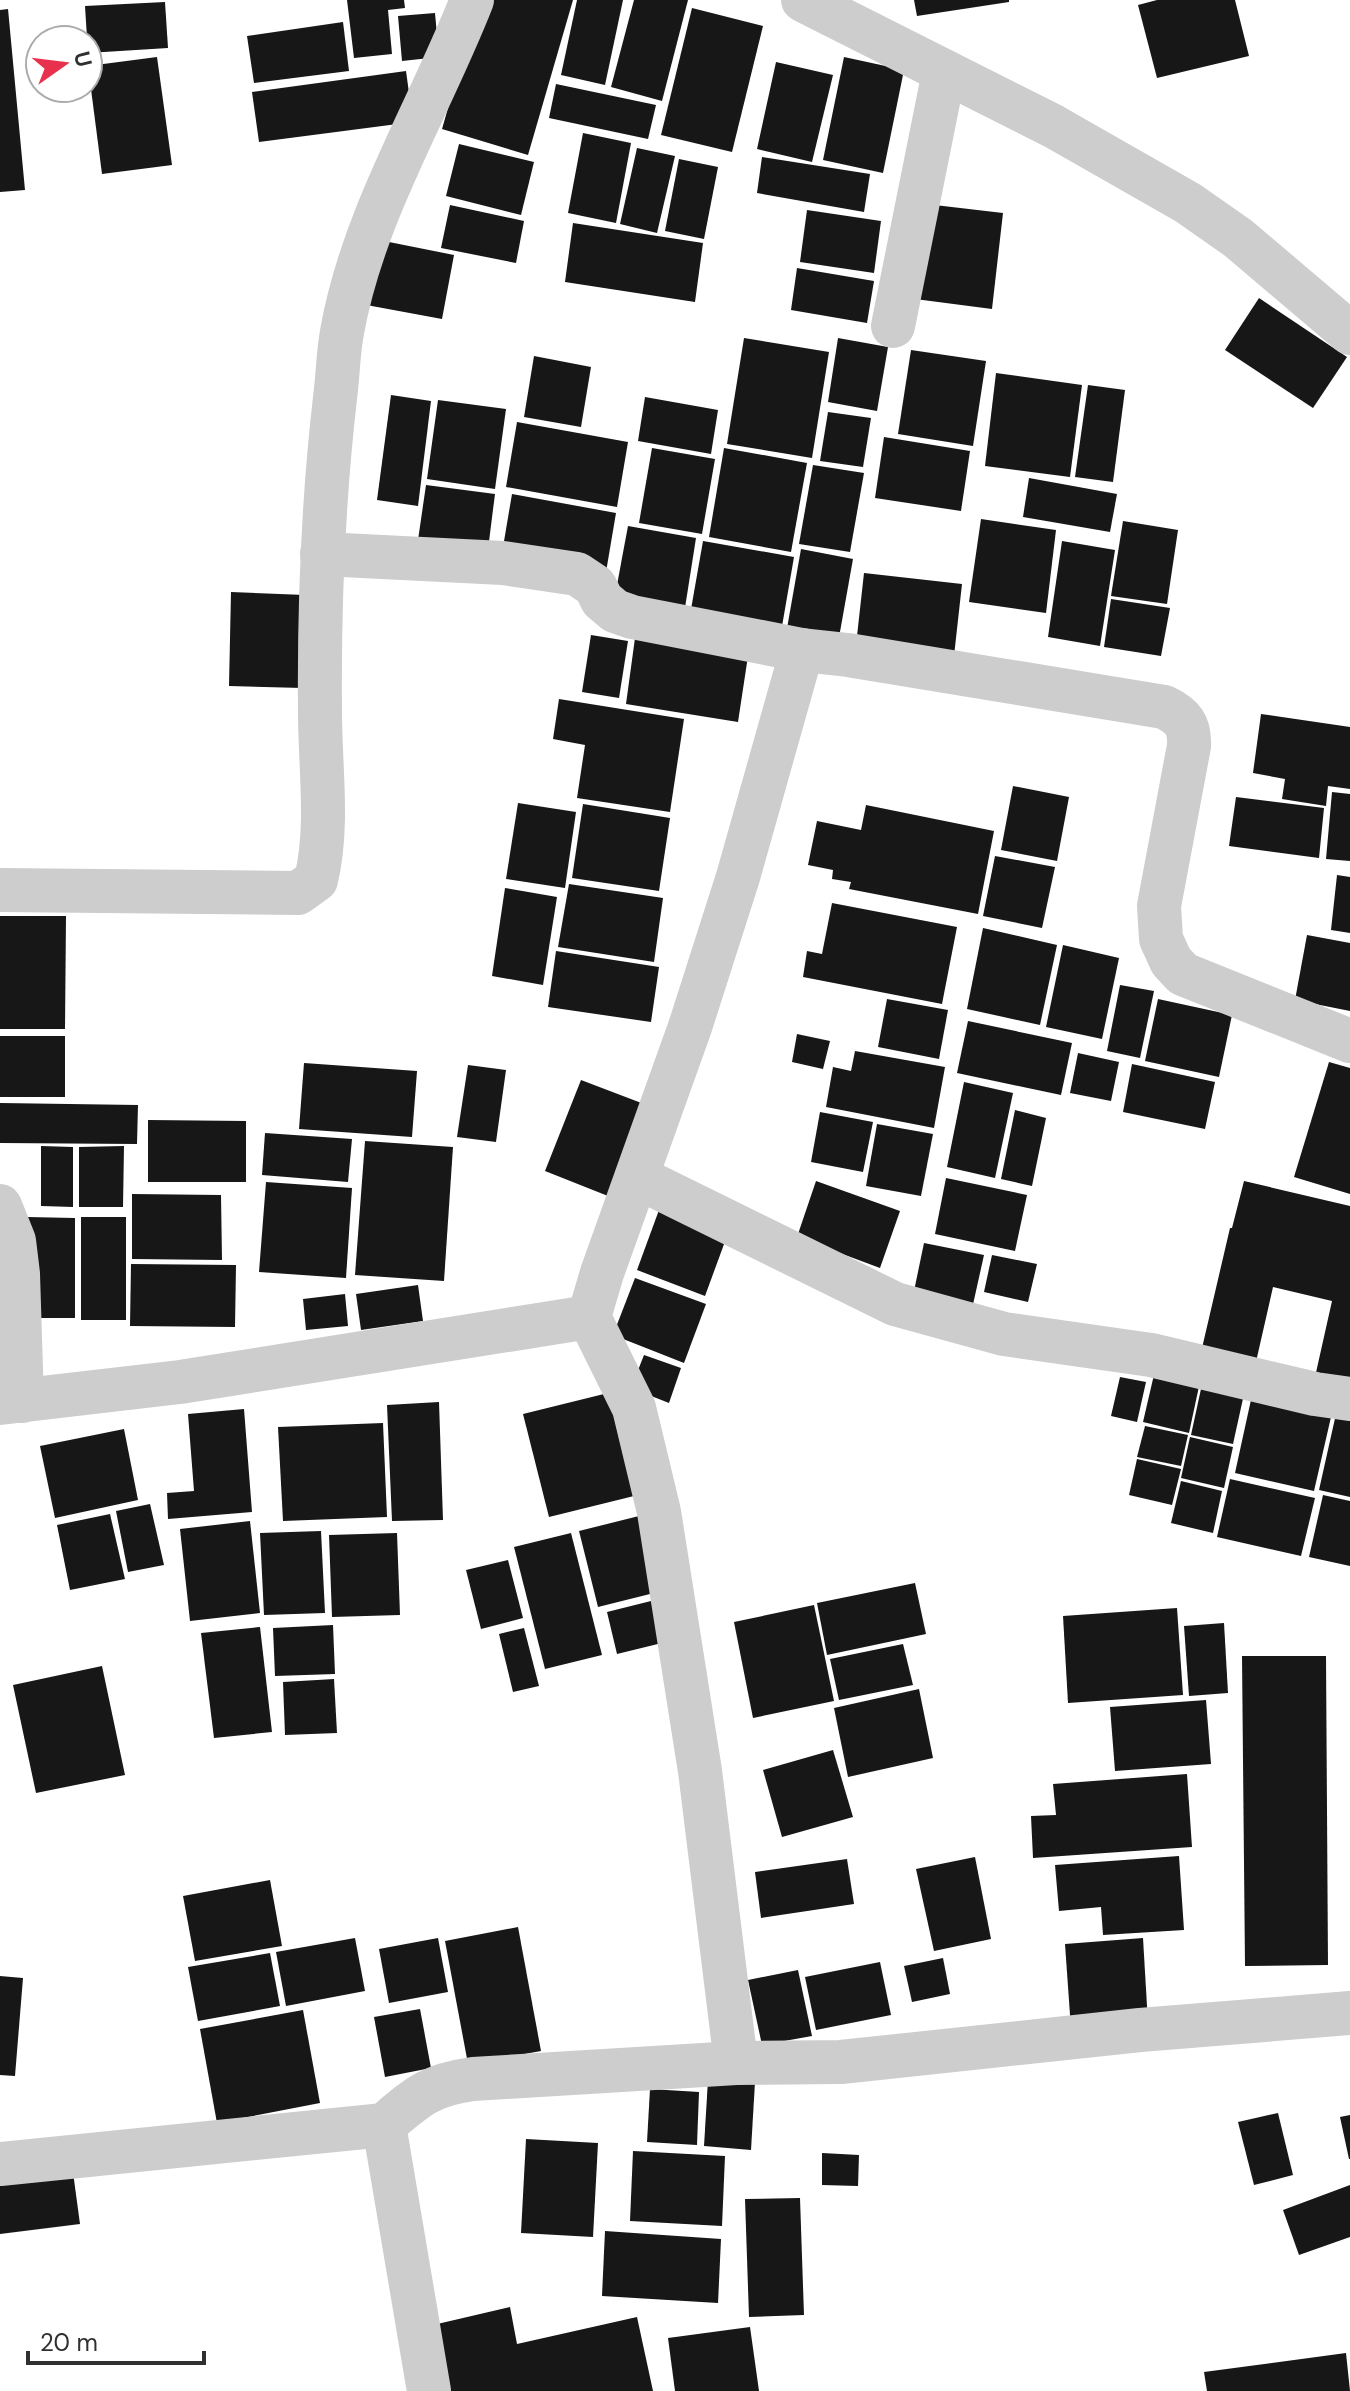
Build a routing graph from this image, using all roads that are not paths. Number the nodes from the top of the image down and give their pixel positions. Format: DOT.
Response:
graph roads {
  1 [pos="472,0"];
  2 [pos="803,0"];
  3 [pos="944,72"];
  4 [pos="893,326"];
  5 [pos="1350,333"];
  6 [pos="322,554"];
  7 [pos="802,650"];
  8 [pos="0,890"];
  9 [pos="1350,1041"];
  10 [pos="637,1177"];
  11 [pos="0,1206"];
  12 [pos="589,1317"];
  13 [pos="1350,1399"];
  14 [pos="11,1402"];
  15 [pos="1350,2013"];
  16 [pos="736,2063"];
  17 [pos="384,2125"];
  18 [pos="0,2164"];
  19 [pos="429,2391"];
  1 -- 6 [label="street"];
  2 -- 3 [label="street"];
  3 -- 4 [label="street"];
  3 -- 5 [label="street"];
  6 -- 7 [label="street"];
  6 -- 8 [label="street"];
  7 -- 9 [label="street"];
  7 -- 10 [label="street"];
  10 -- 12 [label="street"];
  10 -- 13 [label="street"];
  11 -- 14 [label="street"];
  12 -- 14 [label="street"];
  12 -- 16 [label="street"];
  15 -- 16 [label="street"];
  16 -- 17 [label="street"];
  17 -- 18 [label="street"];
  17 -- 19 [label="street"];
}
